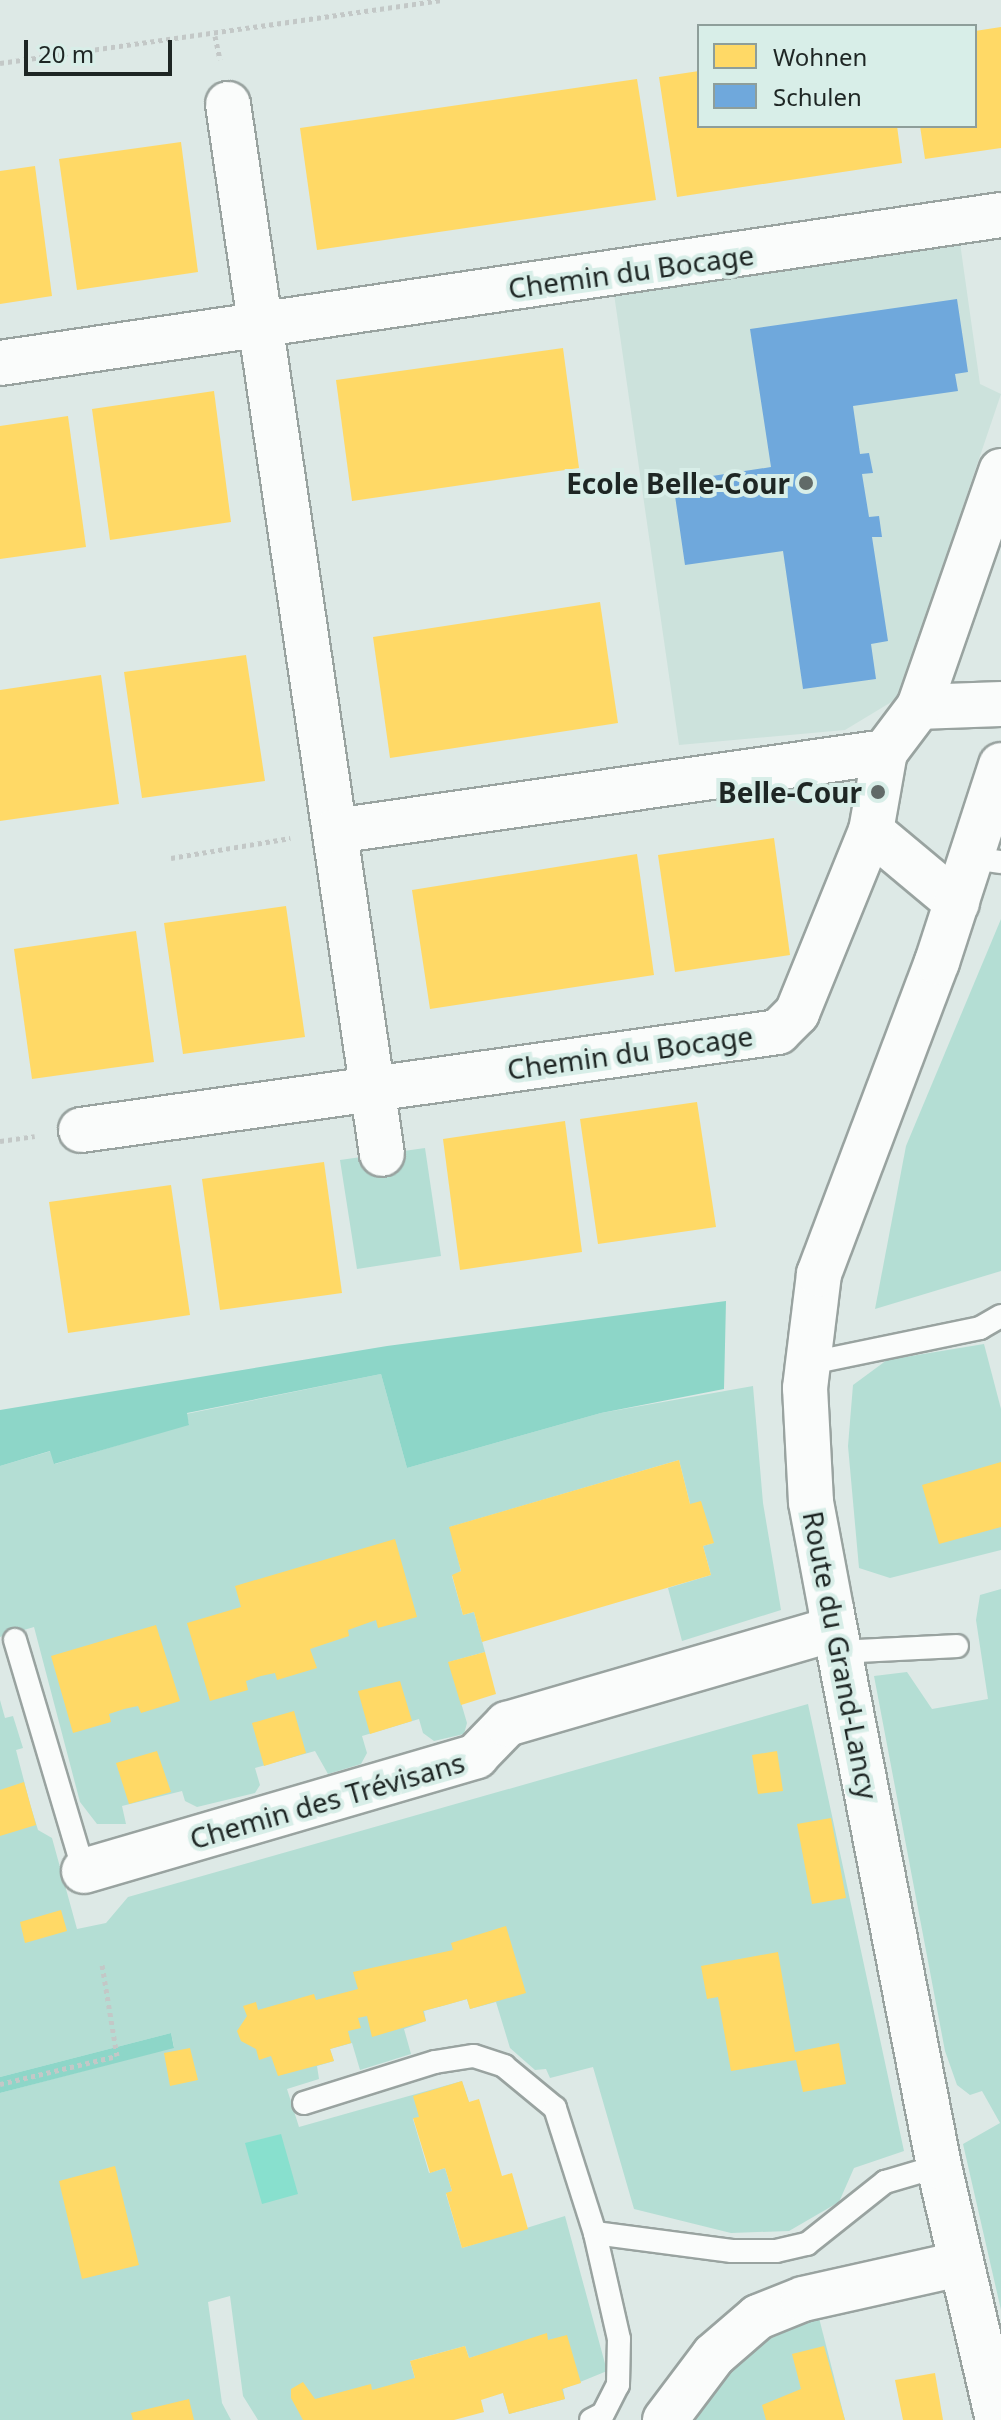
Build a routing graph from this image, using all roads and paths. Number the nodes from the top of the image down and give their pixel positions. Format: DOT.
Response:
graph roads {
  1 [pos="444,0"];
  2 [pos="0,63"];
  3 [pos="228,104"];
  4 [pos="1001,215"];
  5 [pos="261,327"];
  6 [pos="0,363"];
  7 [pos="1001,471"];
  8 [pos="1001,704"];
  9 [pos="919,707"];
  10 [pos="885,752"];
  11 [pos="1001,765"];
  12 [pos="335,831"];
  13 [pos="871,831"];
  14 [pos="171,858"];
  15 [pos="987,860"];
  16 [pos="957,903"];
  17 [pos="373,1090"];
  18 [pos="81,1130"];
  19 [pos="382,1154"];
  20 [pos="1001,1316"];
  21 [pos="806,1364"];
  22 [pos="15,1640"];
  23 [pos="837,1641"];
  24 [pos="957,1646"];
  25 [pos="84,1871"];
  26 [pos="102,1964"];
  27 [pos="0,2084"];
  28 [pos="304,2103"];
  29 [pos="939,2166"];
  30 [pos="595,2233"];
  31 [pos="960,2264"];
  32 [pos="591,2420"];
  33 [pos="665,2420"];
  34 [pos="998,2420"];
  1 -- 2 [label="path"];
  3 -- 5 [label="street"];
  4 -- 5 [label="street, Chemin du Bocage"];
  5 -- 6 [label="street, Chemin du Bocage"];
  5 -- 12 [label="street"];
  7 -- 9 [label="street, Chemin du Bocage"];
  8 -- 9 [label="street"];
  9 -- 10 [label="street, Chemin du Bocage"];
  10 -- 12 [label="street"];
  10 -- 13 [label="street, Chemin du Bocage"];
  11 -- 15 [label="street, Route du Grand-Lancy"];
  12 -- 14 [label="path"];
  12 -- 17 [label="street"];
  13 -- 16 [label="street"];
  13 -- 17 [label="street, Chemin du Bocage"];
  15 -- 16 [label="street, Route du Grand-Lancy"];
  16 -- 21 [label="street, Route du Grand-Lancy"];
  17 -- 18 [label="street, Chemin du Bocage"];
  17 -- 19 [label="street"];
  20 -- 21 [label="lane"];
  21 -- 23 [label="street, Route du Grand-Lancy"];
  22 -- 25 [label="lane"];
  23 -- 24 [label="lane"];
  23 -- 25 [label="street, Chemin des Trévisans"];
  23 -- 29 [label="street, Route du Grand-Lancy"];
  26 -- 27 [label="path"];
  28 -- 30 [label="lane"];
  29 -- 30 [label="lane"];
  29 -- 31 [label="street, Route du Grand-Lancy"];
  30 -- 32 [label="lane"];
  31 -- 33 [label="street"];
  31 -- 34 [label="street, Route du Grand-Lancy"];
}
